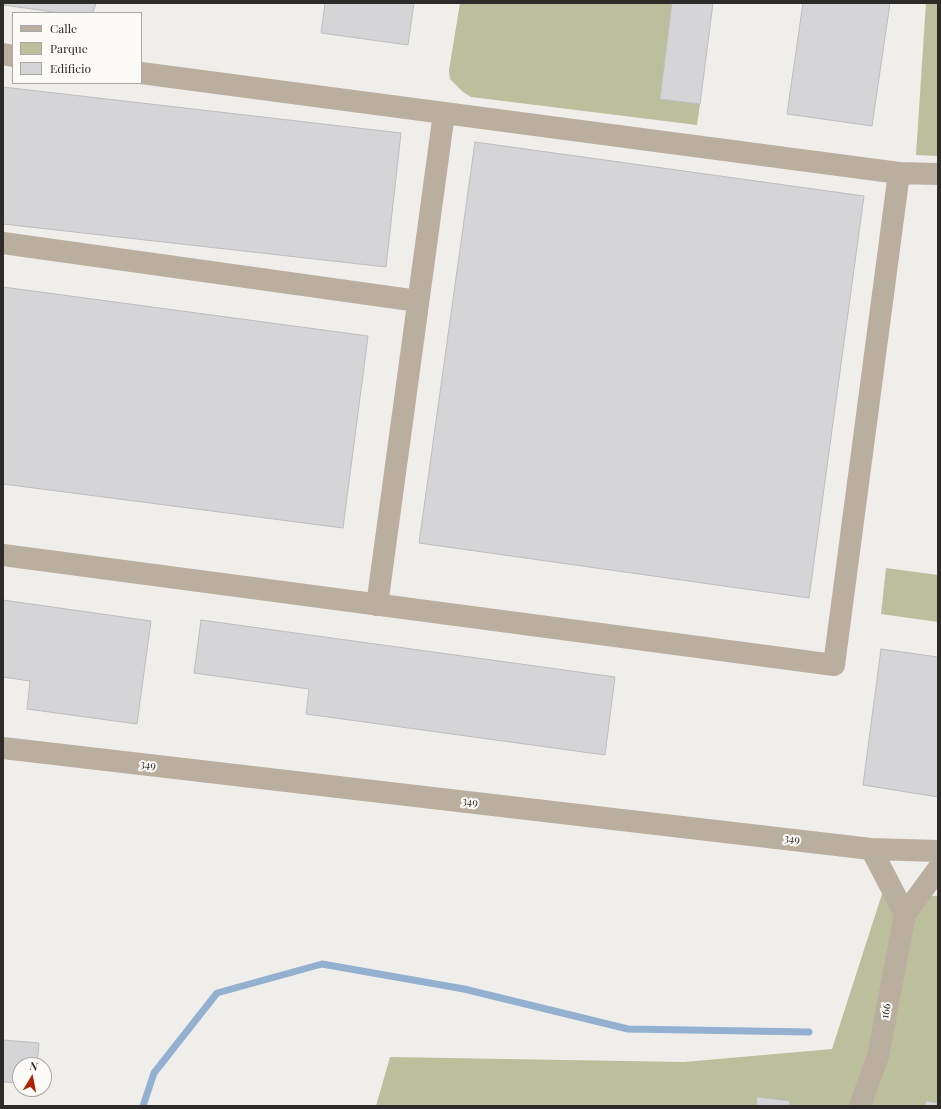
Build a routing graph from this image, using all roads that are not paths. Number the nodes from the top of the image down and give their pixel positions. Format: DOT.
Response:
graph roads {
  1 [pos="142,73"];
  2 [pos="444,113"];
  3 [pos="899,173"];
  4 [pos="938,174"];
  5 [pos="3,243"];
  6 [pos="418,301"];
  7 [pos="3,555"];
  8 [pos="377,605"];
  9 [pos="3,748"];
  10 [pos="871,848"];
  11 [pos="938,852"];
  12 [pos="938,869"];
  13 [pos="905,914"];
  14 [pos="860,1106"];
  1 -- 2 [label="street"];
  2 -- 3 [label="street"];
  2 -- 6 [label="street"];
  3 -- 4 [label="street"];
  3 -- 8 [label="street"];
  5 -- 6 [label="street"];
  6 -- 8 [label="street"];
  7 -- 8 [label="street"];
  9 -- 10 [label="street, 349"];
  10 -- 11 [label="street, 349"];
  10 -- 13 [label="street"];
  12 -- 13 [label="street, 166"];
  13 -- 14 [label="street, 166"];
}
